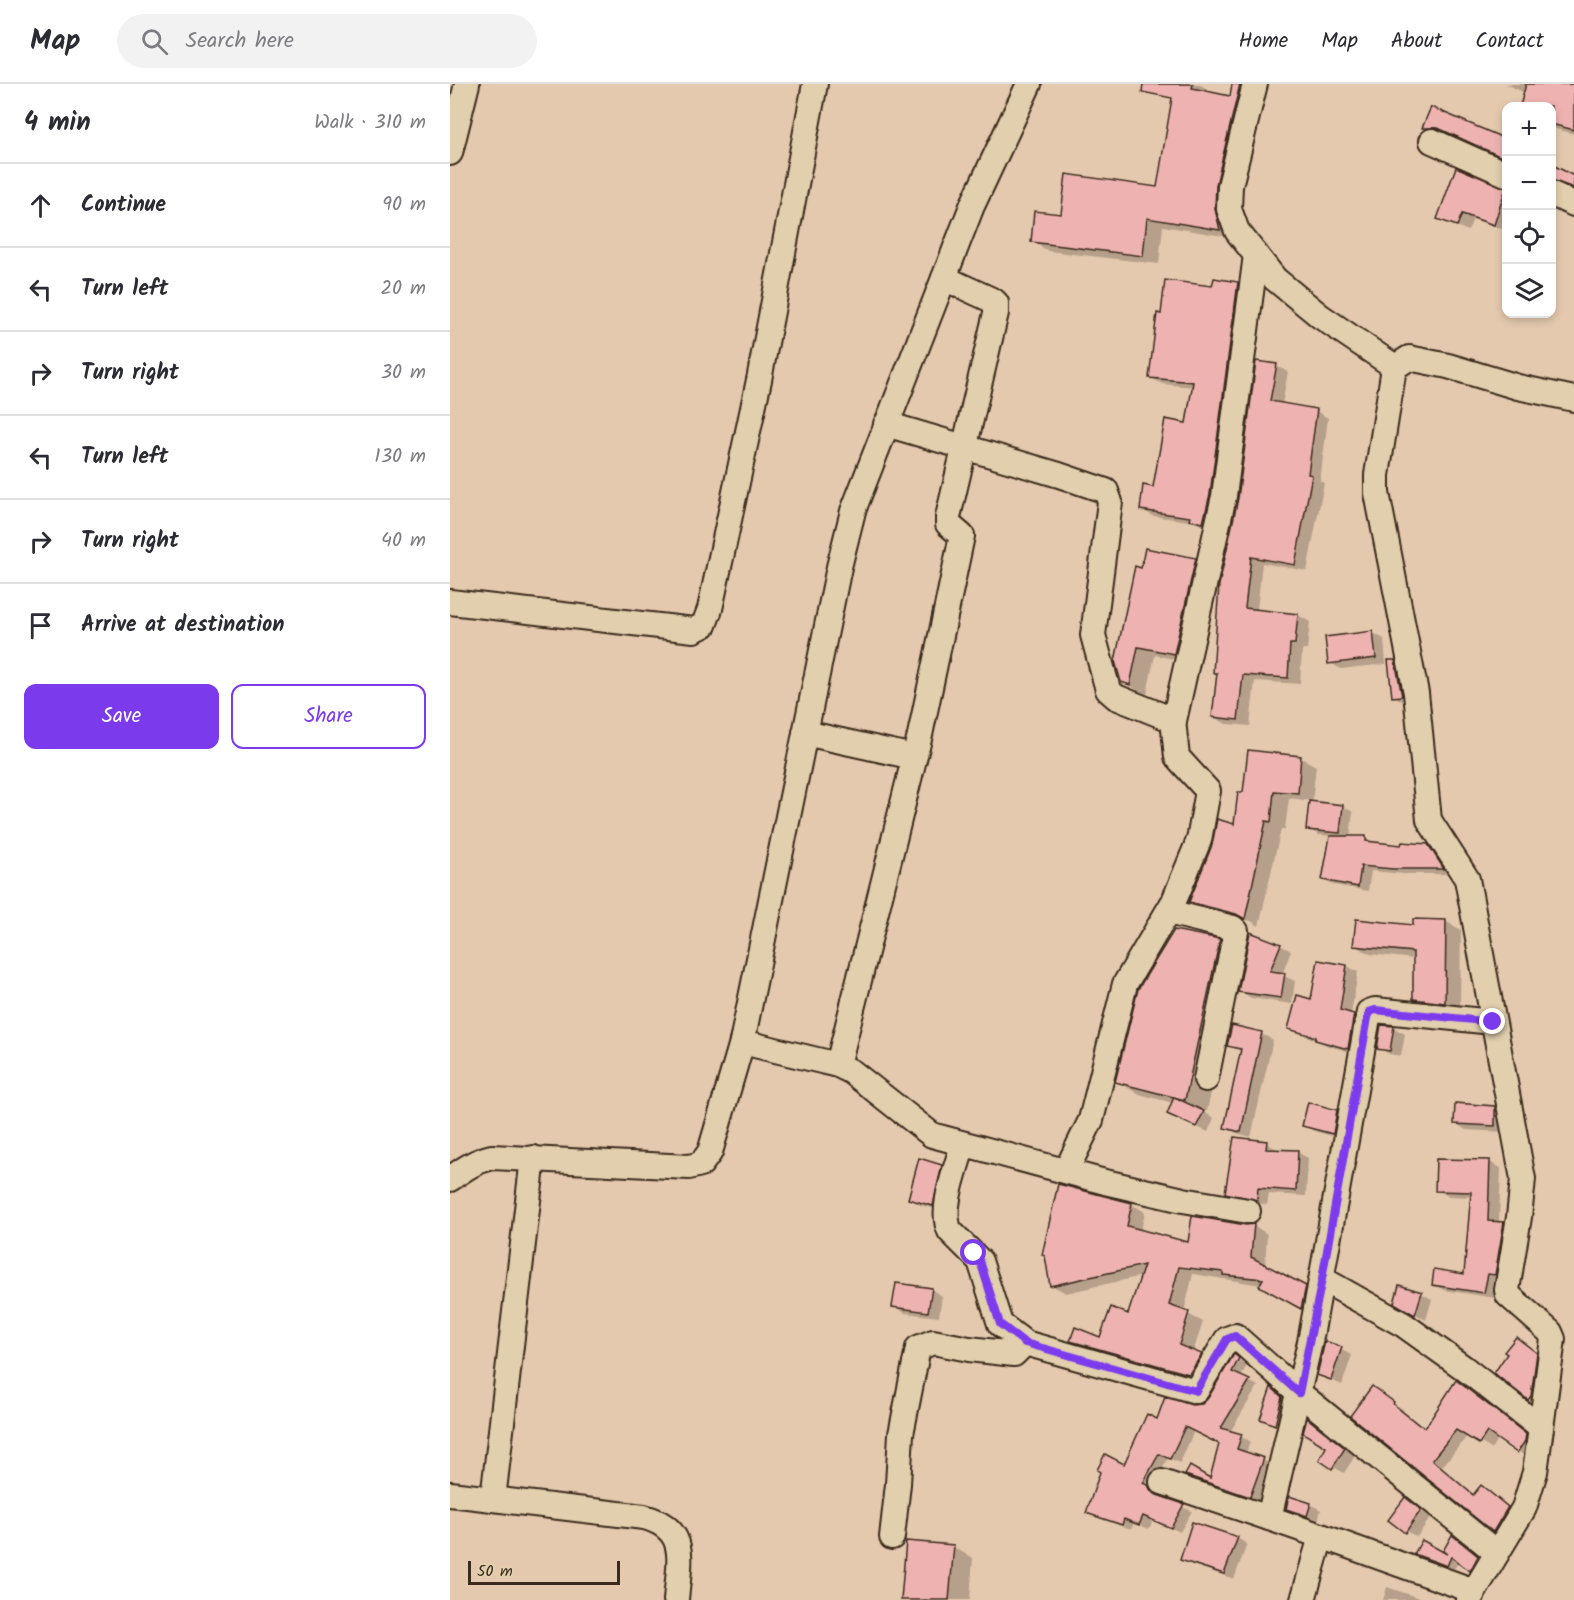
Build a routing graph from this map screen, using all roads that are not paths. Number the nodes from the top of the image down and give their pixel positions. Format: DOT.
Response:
graph roads {
  1 [pos="467,84"];
  2 [pos="815,84"];
  3 [pos="1029,84"];
  4 [pos="1255,84"];
  5 [pos="1432,141"];
  6 [pos="450,153"];
  7 [pos="1502,172"];
  8 [pos="1556,196"];
  9 [pos="1574,204"];
  10 [pos="1256,255"];
  11 [pos="944,278"];
  12 [pos="1395,367"];
  13 [pos="1574,399"];
  14 [pos="886,424"];
  15 [pos="963,446"];
  16 [pos="450,602"];
  17 [pos="1174,721"];
  18 [pos="805,733"];
  19 [pos="914,757"];
  20 [pos="1168,912"];
  21 [pos="1493,1022"];
  22 [pos="742,1042"];
  23 [pos="838,1065"];
  24 [pos="1206,1079"];
  25 [pos="963,1144"];
  26 [pos="533,1158"];
  27 [pos="1066,1171"];
  28 [pos="450,1179"];
  29 [pos="1248,1211"];
  30 [pos="1322,1279"];
  31 [pos="1025,1343"];
  32 [pos="1299,1393"];
  33 [pos="1541,1428"];
  34 [pos="1162,1482"];
  35 [pos="450,1494"];
  36 [pos="492,1499"];
  37 [pos="1269,1518"];
  38 [pos="1321,1536"];
  39 [pos="891,1537"];
  40 [pos="1497,1553"];
  41 [pos="1472,1595"];
  42 [pos="676,1600"];
  43 [pos="1303,1600"];
  1 -- 6 [label="street"];
  2 -- 16 [label="street"];
  3 -- 11 [label="street"];
  4 -- 10 [label="street"];
  5 -- 7 [label="street"];
  8 -- 9 [label="street"];
  10 -- 12 [label="street"];
  10 -- 17 [label="street"];
  11 -- 14 [label="street"];
  11 -- 15 [label="street"];
  12 -- 13 [label="street"];
  12 -- 21 [label="street"];
  14 -- 15 [label="street"];
  14 -- 18 [label="street"];
  15 -- 17 [label="street"];
  15 -- 19 [label="street"];
  17 -- 20 [label="street"];
  18 -- 19 [label="street"];
  18 -- 22 [label="street"];
  19 -- 23 [label="street"];
  20 -- 24 [label="street"];
  20 -- 27 [label="street"];
  21 -- 30 [label="street"];
  21 -- 33 [label="street"];
  22 -- 23 [label="street"];
  22 -- 26 [label="street"];
  23 -- 25 [label="street"];
  25 -- 27 [label="street"];
  25 -- 31 [label="street"];
  26 -- 28 [label="street"];
  26 -- 36 [label="street"];
  27 -- 29 [label="street"];
  30 -- 32 [label="street"];
  30 -- 33 [label="street"];
  31 -- 32 [label="street"];
  31 -- 39 [label="street"];
  32 -- 37 [label="street"];
  32 -- 40 [label="street"];
  33 -- 40 [label="street"];
  34 -- 37 [label="street"];
  35 -- 36 [label="street"];
  36 -- 42 [label="street"];
  37 -- 38 [label="street"];
  38 -- 41 [label="street"];
  38 -- 43 [label="street"];
  40 -- 41 [label="street"];
}
